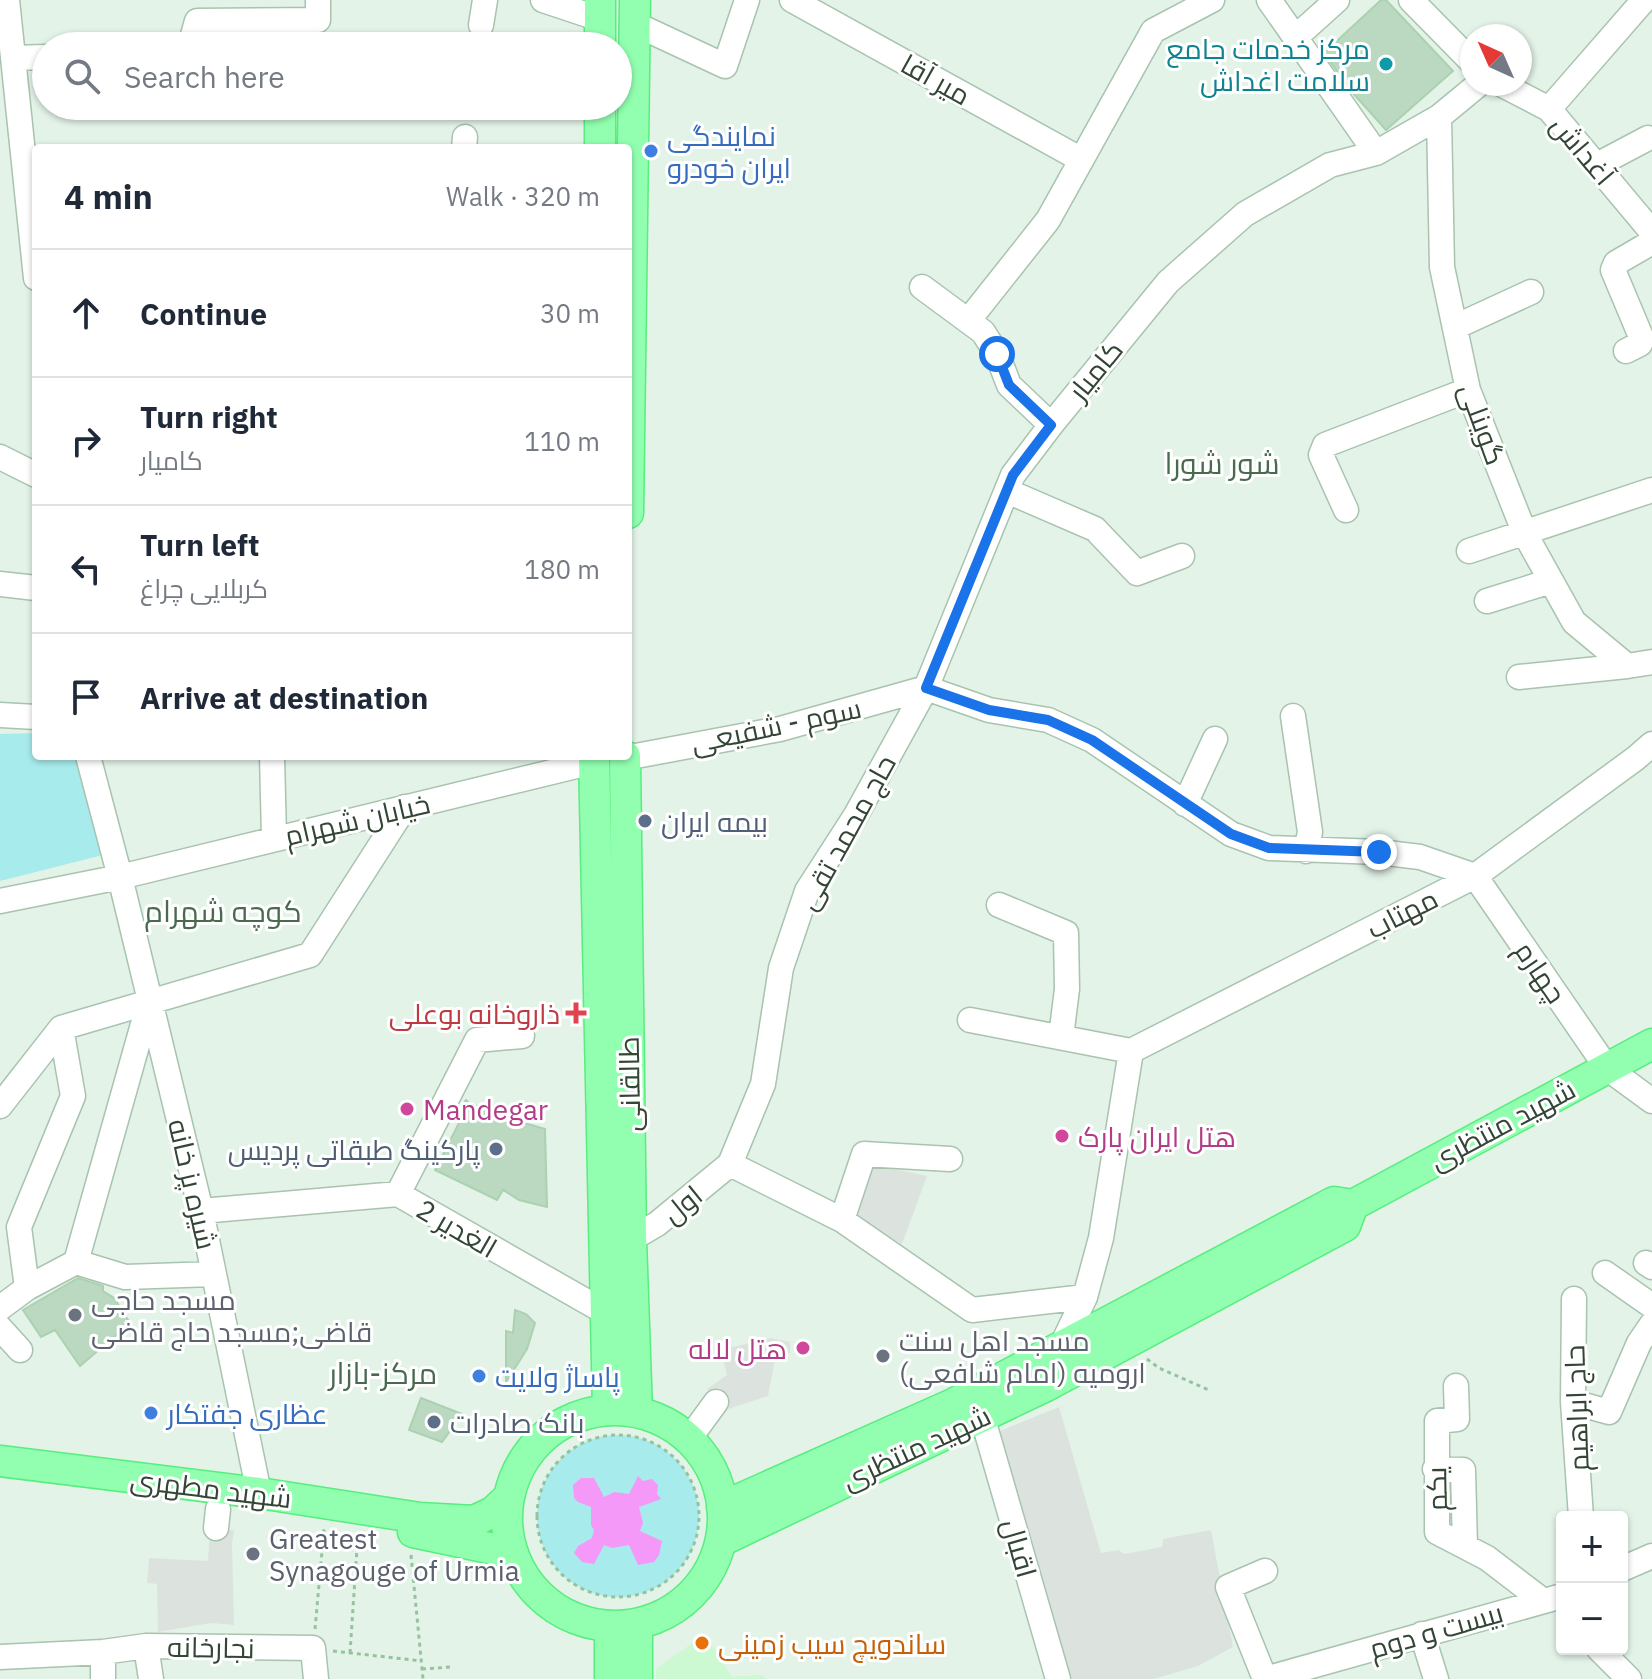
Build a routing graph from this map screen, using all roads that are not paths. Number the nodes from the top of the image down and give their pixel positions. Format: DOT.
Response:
graph roads {
  1 [pos="7,0"];
  2 [pos="318,0"];
  3 [pos="485,0"];
  4 [pos="543,0"];
  5 [pos="747,0"];
  6 [pos="792,0"];
  7 [pos="1212,0"];
  8 [pos="1269,0"];
  9 [pos="1337,0"];
  10 [pos="1411,0"];
  11 [pos="1644,0"];
  12 [pos="635,12"];
  13 [pos="600,22"];
  14 [pos="481,25"];
  15 [pos="194,32"];
  16 [pos="1297,36"];
  17 [pos="1460,50"];
  18 [pos="32,57"];
  19 [pos="13,58"];
  20 [pos="1464,96"];
  21 [pos="1524,96"];
  22 [pos="1549,109"];
  23 [pos="1439,117"];
  24 [pos="600,120"];
  25 [pos="1648,138"];
  26 [pos="10,141"];
  27 [pos="600,144"];
  28 [pos="1376,153"];
  29 [pos="1080,159"];
  30 [pos="1597,165"];
  31 [pos="32,209"];
  32 [pos="632,227"];
  33 [pos="1652,232"];
  34 [pos="1652,242"];
  35 [pos="922,287"];
  36 [pos="1531,292"];
  37 [pos="968,321"];
  38 [pos="1455,327"];
  39 [pos="1626,351"];
  40 [pos="1468,390"];
  41 [pos="1051,425"];
  42 [pos="0,457"];
  43 [pos="32,473"];
  44 [pos="1652,490"];
  45 [pos="1007,491"];
  46 [pos="1346,510"];
  47 [pos="1525,534"];
  48 [pos="1469,551"];
  49 [pos="1182,556"];
  50 [pos="1551,581"];
  51 [pos="0,584"];
  52 [pos="32,588"];
  53 [pos="1487,601"];
  54 [pos="1652,662"];
  55 [pos="1627,666"];
  56 [pos="1519,677"];
  57 [pos="926,688"];
  58 [pos="0,715"];
  59 [pos="1293,716"];
  60 [pos="32,717"];
  61 [pos="1215,739"];
  62 [pos="1652,744"];
  63 [pos="632,755"];
  64 [pos="89,760"];
  65 [pos="272,760"];
  66 [pos="590,760"];
  67 [pos="594,760"];
  68 [pos="625,760"];
  69 [pos="1185,804"];
  70 [pos="405,807"];
  71 [pos="274,838"];
  72 [pos="1306,851"];
  73 [pos="1475,876"];
  74 [pos="120,877"];
  75 [pos="0,901"];
  76 [pos="999,905"];
  77 [pos="150,1001"];
  78 [pos="970,1020"];
  79 [pos="61,1028"];
  80 [pos="522,1036"];
  81 [pos="1061,1037"];
  82 [pos="1652,1044"];
  83 [pos="1131,1051"];
  84 [pos="1607,1068"];
  85 [pos="1652,1101"];
  86 [pos="0,1106"];
  87 [pos="950,1159"];
  88 [pos="730,1164"];
  89 [pos="398,1194"];
  90 [pos="1353,1205"];
  91 [pos="201,1211"];
  92 [pos="842,1220"];
  93 [pos="631,1239"];
  94 [pos="76,1262"];
  95 [pos="1605,1273"];
  96 [pos="214,1274"];
  97 [pos="27,1288"];
  98 [pos="1085,1297"];
  99 [pos="1574,1299"];
  100 [pos="1652,1306"];
  101 [pos="0,1308"];
  102 [pos="605,1312"];
  103 [pos="1652,1324"];
  104 [pos="0,1328"];
  105 [pos="1060,1349"];
  106 [pos="20,1350"];
  107 [pos="1039,1375"];
  108 [pos="1456,1386"];
  109 [pos="716,1402"];
  110 [pos="1573,1402"];
  111 [pos="622,1411"];
  112 [pos="982,1416"];
  113 [pos="677,1444"];
  114 [pos="0,1461"];
  115 [pos="0,1482"];
  116 [pos="259,1493"];
  117 [pos="509,1497"];
  118 [pos="722,1507"];
  119 [pos="1581,1511"];
  120 [pos="721,1541"];
  121 [pos="513,1553"];
  122 [pos="1652,1556"];
  123 [pos="1628,1566"];
  124 [pos="1265,1571"];
  125 [pos="1552,1598"];
  126 [pos="624,1625"];
  127 [pos="1422,1634"];
  128 [pos="146,1646"];
  129 [pos="103,1652"];
  130 [pos="1605,1655"];
  131 [pos="0,1657"];
  132 [pos="103,1679"];
  133 [pos="151,1679"];
  134 [pos="316,1679"];
  135 [pos="610,1679"];
  136 [pos="637,1679"];
  137 [pos="1058,1679"];
  138 [pos="1265,1679"];
  139 [pos="1436,1679"];
  140 [pos="1629,1679"];
  1 -- 19 [label="street"];
  2 -- 15 [label="street"];
  3 -- 14 [label="street"];
  4 -- 13 [label="street"];
  5 -- 12 [label="street"];
  6 -- 29 [label="street, میر آقا"];
  7 -- 29 [label="street"];
  8 -- 16 [label="street"];
  9 -- 16 [label="street"];
  10 -- 17 [label="street"];
  11 -- 22 [label="street"];
  12 -- 32 [label="main road"];
  16 -- 28 [label="street"];
  18 -- 19 [label="street"];
  19 -- 26 [label="street"];
  20 -- 23 [label="street, کامیار"];
  21 -- 22 [label="street, آغداش"];
  22 -- 30 [label="street, آغداش"];
  23 -- 28 [label="street, کامیار"];
  23 -- 38 [label="street, گوینلی"];
  24 -- 27 [label="main road"];
  25 -- 30 [label="street"];
  26 -- 31 [label="street"];
  28 -- 41 [label="street, کامیار"];
  29 -- 37 [label="street"];
  30 -- 33 [label="street, آغداش"];
  34 -- 39 [label="street"];
  35 -- 37 [label="street"];
  36 -- 38 [label="street"];
  37 -- 41 [label="street"];
  38 -- 40 [label="street, گوینلی"];
  40 -- 46 [label="street"];
  40 -- 47 [label="street, گوینلی"];
  41 -- 45 [label="street, کامیار"];
  42 -- 43 [label="street"];
  44 -- 47 [label="street"];
  45 -- 49 [label="street"];
  45 -- 57 [label="street, کامیار"];
  47 -- 48 [label="street"];
  47 -- 50 [label="street, گوینلی"];
  50 -- 53 [label="street"];
  50 -- 55 [label="street, گوینلی"];
  51 -- 52 [label="street"];
  54 -- 55 [label="street"];
  55 -- 56 [label="street"];
  57 -- 63 [label="street, سوم - شفیعی"];
  57 -- 69 [label="street"];
  57 -- 88 [label="street, حاج محمد تقی"];
  58 -- 60 [label="street"];
  59 -- 72 [label="street"];
  61 -- 69 [label="street"];
  62 -- 73 [label="street, مهتاب"];
  64 -- 74 [label="street, شیره پز خانه"];
  65 -- 71 [label="street"];
  66 -- 70 [label="street, خیابان شهرام"];
  67 -- 102 [label="main road, طالقانی"];
  68 -- 93 [label="main road, طالقانی"];
  69 -- 72 [label="street"];
  70 -- 71 [label="street, خیابان شهرام"];
  70 -- 77 [label="street"];
  71 -- 74 [label="street, خیابان شهرام"];
  72 -- 73 [label="street"];
  73 -- 83 [label="street, مهتاب"];
  73 -- 84 [label="street, چهارم"];
  74 -- 75 [label="street, خیابان شهرام"];
  74 -- 77 [label="street, شیره پز خانه"];
  76 -- 81 [label="street"];
  77 -- 79 [label="street"];
  77 -- 91 [label="street, شیره پز خانه"];
  77 -- 94 [label="street"];
  78 -- 81 [label="street"];
  79 -- 86 [label="street"];
  79 -- 97 [label="street"];
  80 -- 89 [label="street"];
  81 -- 83 [label="street"];
  82 -- 84 [label="main road, شهید منتظری"];
  83 -- 98 [label="street"];
  84 -- 85 [label="street, چهارم"];
  84 -- 90 [label="main road, شهید منتظری"];
  87 -- 92 [label="street"];
  88 -- 92 [label="street"];
  88 -- 93 [label="street, اول"];
  89 -- 91 [label="street, 2 الغدیر"];
  89 -- 102 [label="street, 2 الغدیر"];
  90 -- 105 [label="main road, شهید منتظری"];
  90 -- 107 [label="main road, شهید منتظری"];
  91 -- 96 [label="street, شیره پز خانه"];
  92 -- 98 [label="street"];
  93 -- 111 [label="main road, طالقانی"];
  94 -- 96 [label="street"];
  94 -- 97 [label="street"];
  95 -- 100 [label="street"];
  96 -- 116 [label="street, شیره پز خانه"];
  97 -- 101 [label="street"];
  98 -- 105 [label="street"];
  99 -- 110 [label="street, حاج ابراهیم"];
  102 -- 111 [label="main road, طالقانی"];
  103 -- 110 [label="street"];
  104 -- 106 [label="street"];
  105 -- 107 [label="main road, شهید منتظری"];
  107 -- 112 [label="main road, شهید منتظری"];
  107 -- 118 [label="main road, شهید منتظری"];
  108 -- 125 [label="street, یکم"];
  109 -- 113 [label="street"];
  110 -- 119 [label="street, حاج ابراهیم"];
  111 -- 113 [label="main road"];
  111 -- 117 [label="main road"];
  112 -- 120 [label="main road, شهید منتظری"];
  112 -- 137 [label="street, اقبال"];
  113 -- 118 [label="main road"];
  114 -- 116 [label="main road, شهید مطهری"];
  115 -- 121 [label="main road, شهید مطهری"];
  116 -- 117 [label="main road, شهید مطهری"];
  117 -- 121 [label="main road"];
  118 -- 120 [label="main road"];
  120 -- 126 [label="main road"];
  121 -- 126 [label="main road"];
  122 -- 123 [label="street"];
  124 -- 138 [label="street"];
  125 -- 127 [label="street, بیست و دوم"];
  126 -- 135 [label="main road"];
  126 -- 136 [label="main road"];
  127 -- 138 [label="street, بیست و دوم"];
  127 -- 139 [label="street"];
  128 -- 129 [label="street, نجارخانه"];
  128 -- 133 [label="street"];
  128 -- 134 [label="street, نجارخانه"];
  129 -- 131 [label="street, نجارخانه"];
  129 -- 132 [label="street"];
  130 -- 140 [label="street"];
}
